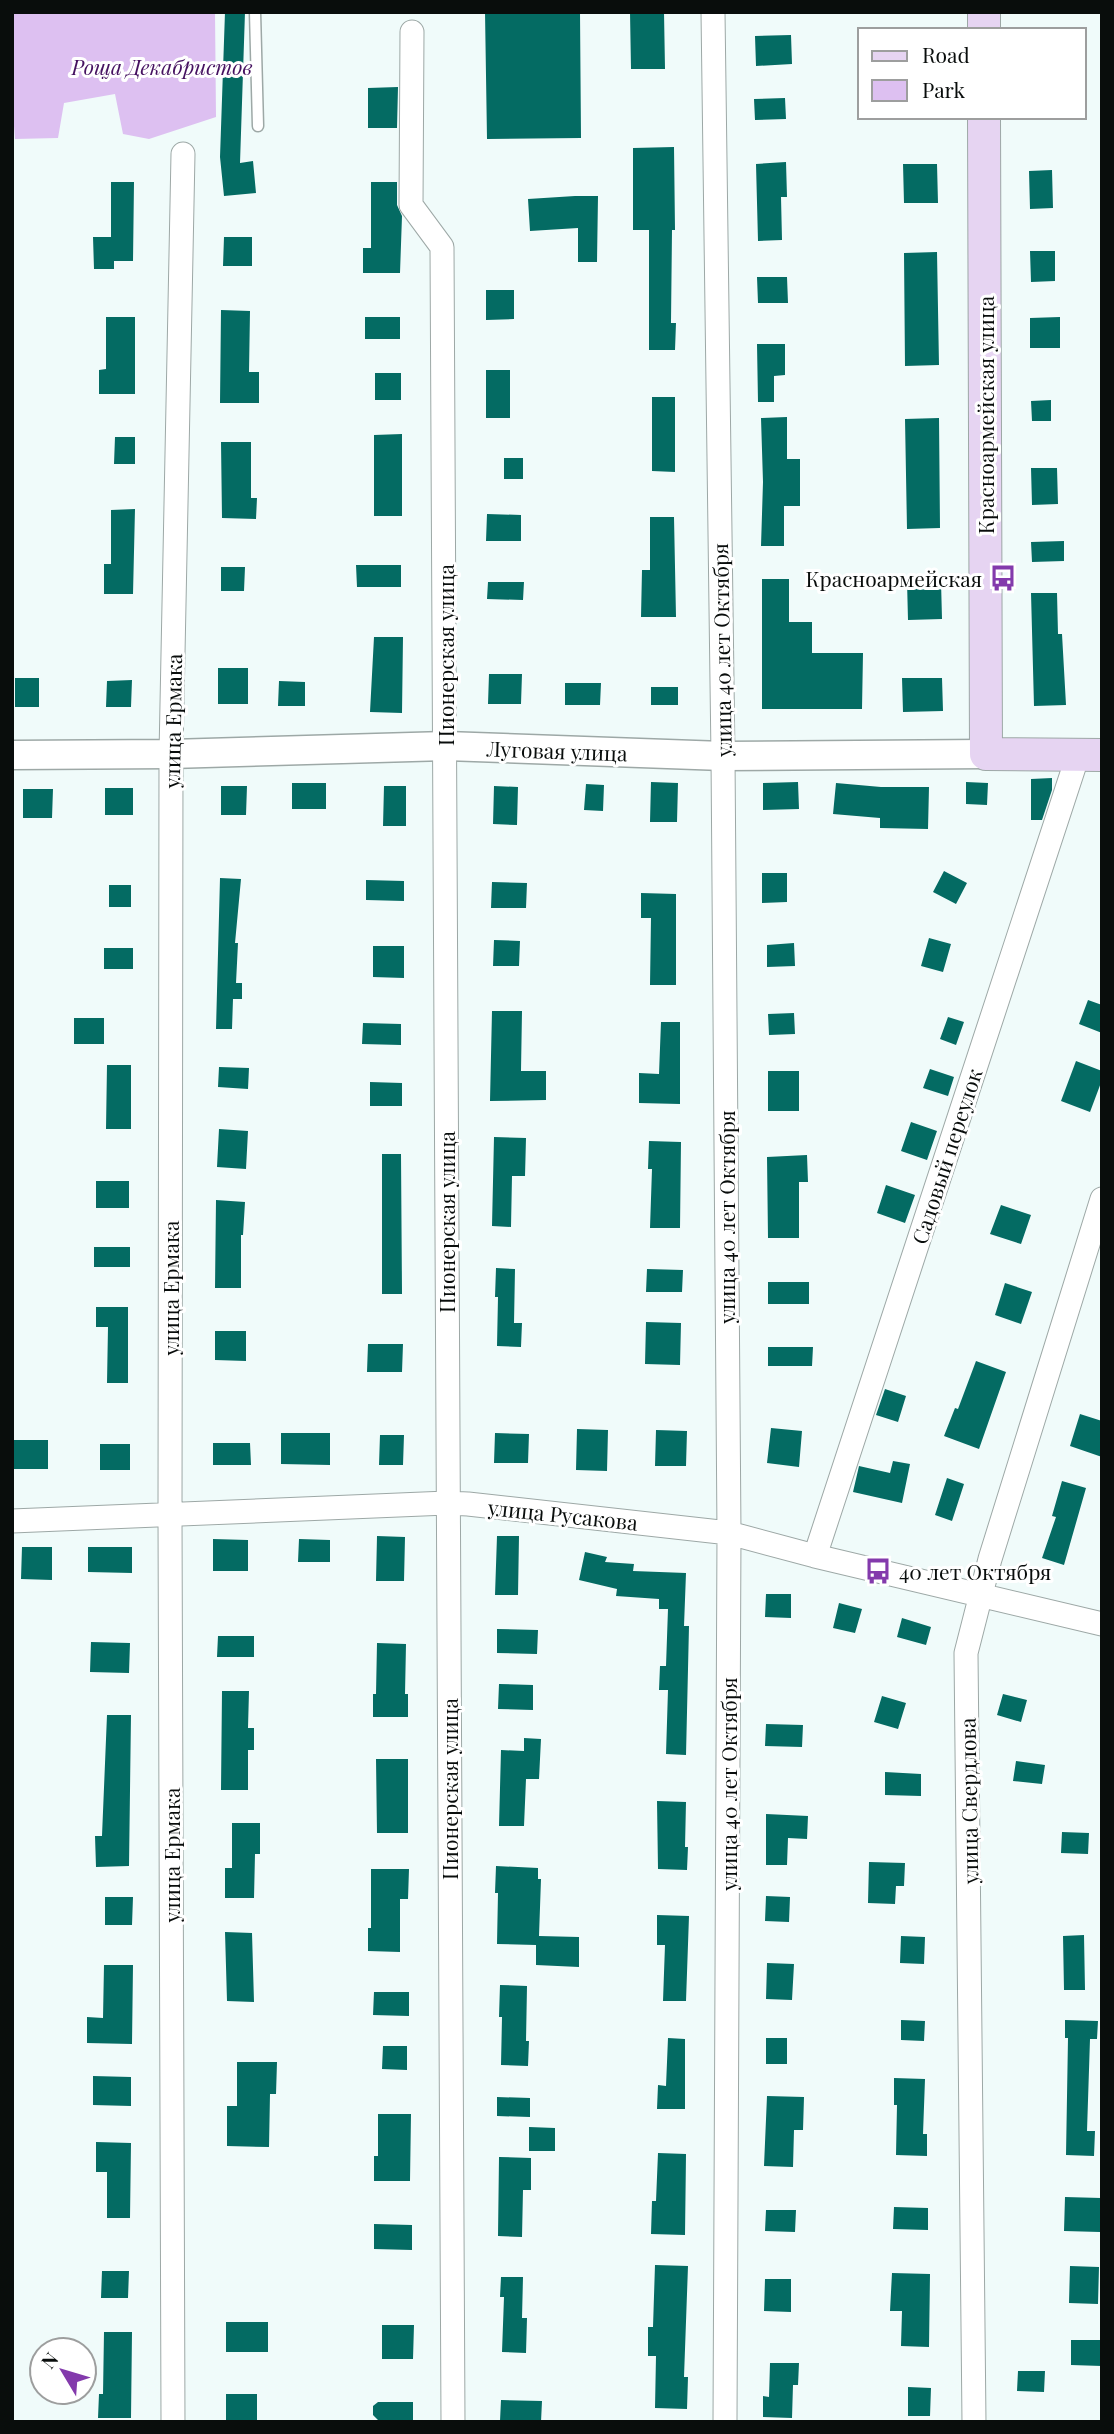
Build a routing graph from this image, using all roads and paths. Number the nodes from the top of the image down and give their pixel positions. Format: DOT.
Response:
graph roads {
  1 [pos="255,12"];
  2 [pos="713,12"];
  3 [pos="412,33"];
  4 [pos="984,119"];
  5 [pos="258,126"];
  6 [pos="183,154"];
  7 [pos="446,746"];
  8 [pos="171,754"];
  9 [pos="986,754"];
  10 [pos="12,755"];
  11 [pos="1090,755"];
  12 [pos="723,756"];
  13 [pos="1101,1207"];
  14 [pos="447,1503"];
  15 [pos="170,1516"];
  16 [pos="12,1521"];
  17 [pos="729,1533"];
  18 [pos="815,1556"];
  19 [pos="981,1594"];
  20 [pos="1102,1624"];
  21 [pos="173,2422"];
  22 [pos="453,2422"];
  23 [pos="724,2422"];
  24 [pos="974,2422"];
  1 -- 5 [label="lane"];
  2 -- 12 [label="street, улица 40 лет Октября"];
  3 -- 7 [label="street, Пионерская улица"];
  4 -- 9 [label="main road, Красноармейская улица"];
  6 -- 8 [label="street, улица Ермака"];
  7 -- 8 [label="street, Луговая улица"];
  7 -- 12 [label="street, Луговая улица"];
  7 -- 14 [label="street, Пионерская улица"];
  8 -- 10 [label="street, Луговая улица"];
  8 -- 15 [label="street, улица Ермака"];
  9 -- 11 [label="main road, Луговая улица"];
  9 -- 12 [label="street, Луговая улица"];
  11 -- 18 [label="street, Садовый переулок"];
  12 -- 17 [label="street, улица 40 лет Октября"];
  13 -- 19 [label="street, улица Свердлова"];
  14 -- 15 [label="street, улица Русакова"];
  14 -- 17 [label="street, улица Русакова"];
  14 -- 22 [label="street, Пионерская улица"];
  15 -- 16 [label="street, улица Русакова"];
  15 -- 21 [label="street, улица Ермака"];
  17 -- 18 [label="street, улица Русакова"];
  17 -- 23 [label="street, улица 40 лет Октября"];
  18 -- 19 [label="street, улица Русакова"];
  19 -- 20 [label="street, улица Русакова"];
  19 -- 24 [label="street, улица Свердлова"];
}
